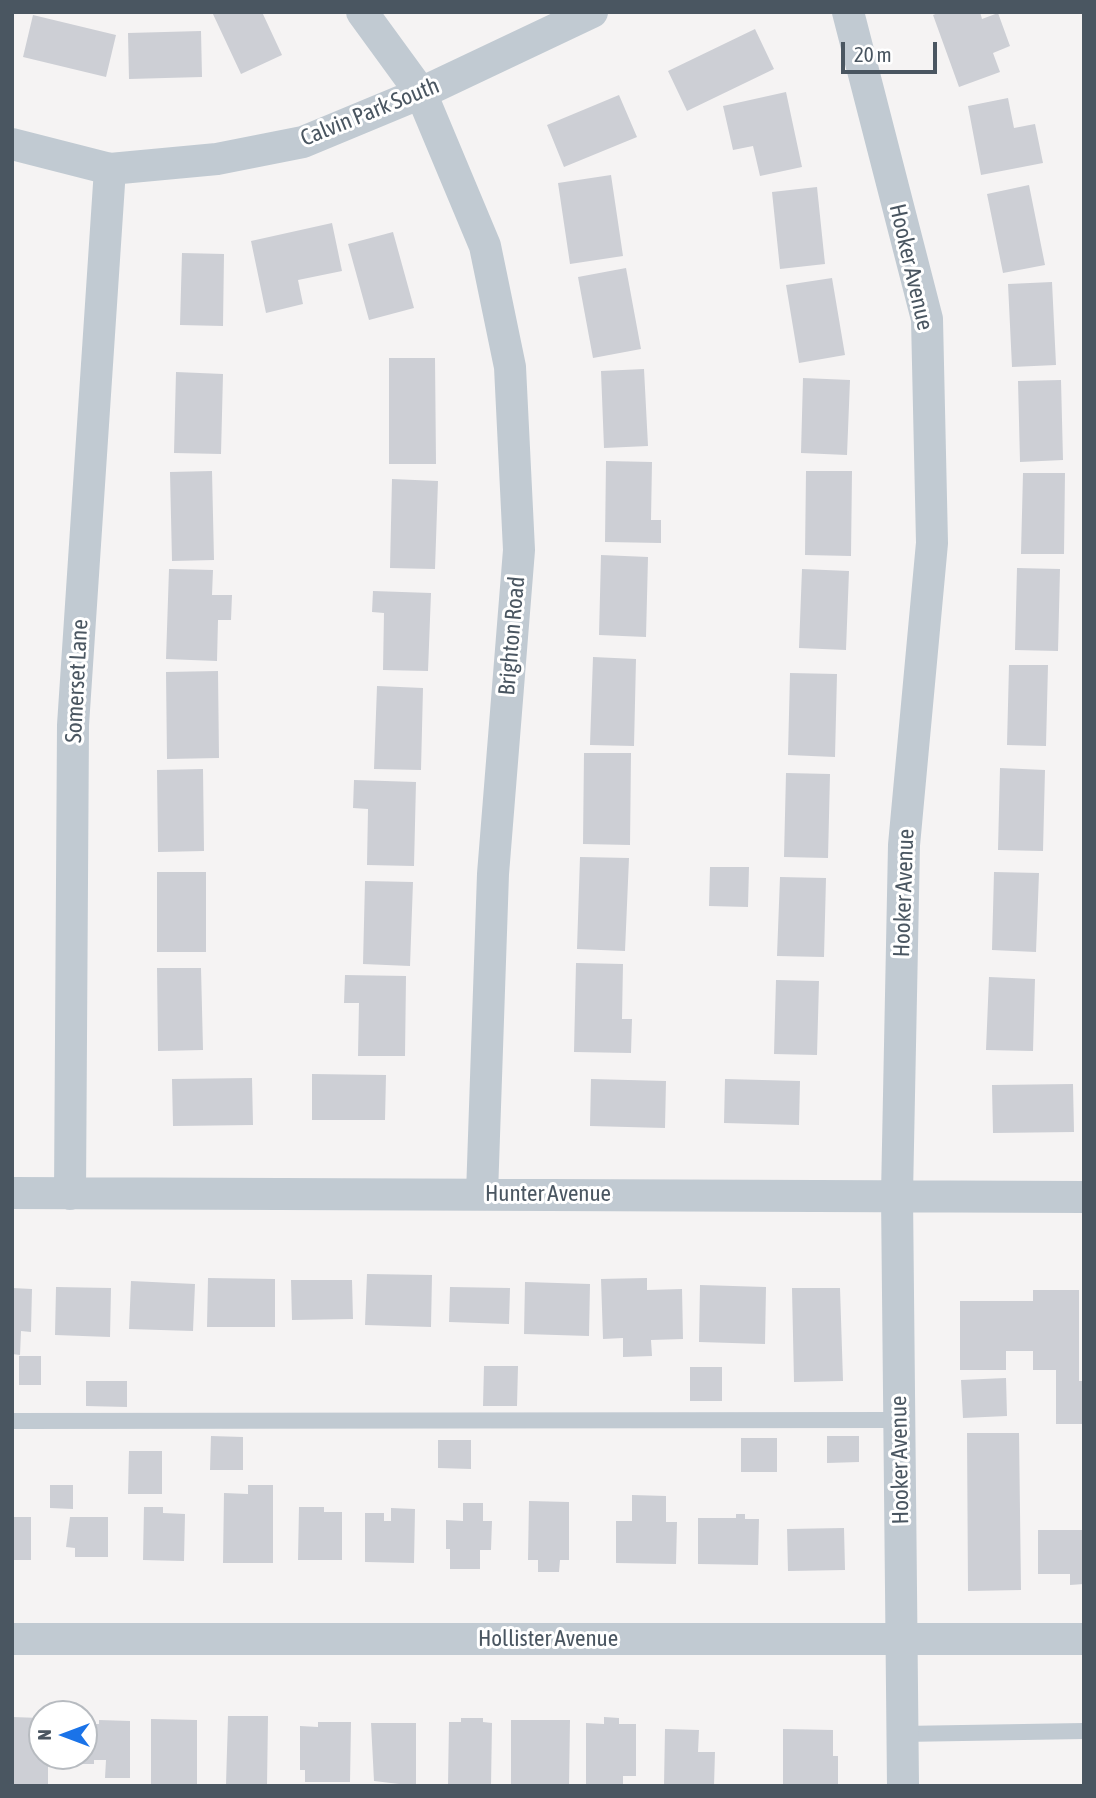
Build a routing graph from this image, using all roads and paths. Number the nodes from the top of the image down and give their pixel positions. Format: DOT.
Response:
graph roads {
  1 [pos="362,12"];
  2 [pos="592,12"];
  3 [pos="848,12"];
  4 [pos="421,93"];
  5 [pos="12,144"];
  6 [pos="110,169"];
  7 [pos="12,1194"];
  8 [pos="70,1194"];
  9 [pos="482,1194"];
  10 [pos="897,1195"];
  11 [pos="1084,1197"];
  12 [pos="899,1420"];
  13 [pos="12,1422"];
  14 [pos="12,1639"];
  15 [pos="902,1639"];
  16 [pos="1084,1639"];
  17 [pos="1084,1731"];
  18 [pos="902,1734"];
  19 [pos="903,1786"];
  1 -- 4 [label="street, Brighton Road"];
  2 -- 4 [label="street, Calvin Park South"];
  3 -- 10 [label="street, Hooker Avenue"];
  4 -- 6 [label="street, Calvin Park South"];
  4 -- 9 [label="street, Brighton Road"];
  5 -- 6 [label="street, Calvin Park South"];
  6 -- 8 [label="street, Somerset Lane"];
  7 -- 8 [label="street, Hunter Avenue"];
  8 -- 9 [label="street, Hunter Avenue"];
  9 -- 10 [label="street, Hunter Avenue"];
  10 -- 11 [label="street, Hunter Avenue"];
  10 -- 12 [label="street, Hooker Avenue"];
  12 -- 13 [label="lane"];
  12 -- 15 [label="street, Hooker Avenue"];
  14 -- 15 [label="street, Hollister Avenue"];
  15 -- 16 [label="street, Hollister Avenue"];
  15 -- 18 [label="street, Hooker Avenue"];
  17 -- 18 [label="lane"];
  18 -- 19 [label="street, Hooker Avenue"];
}
